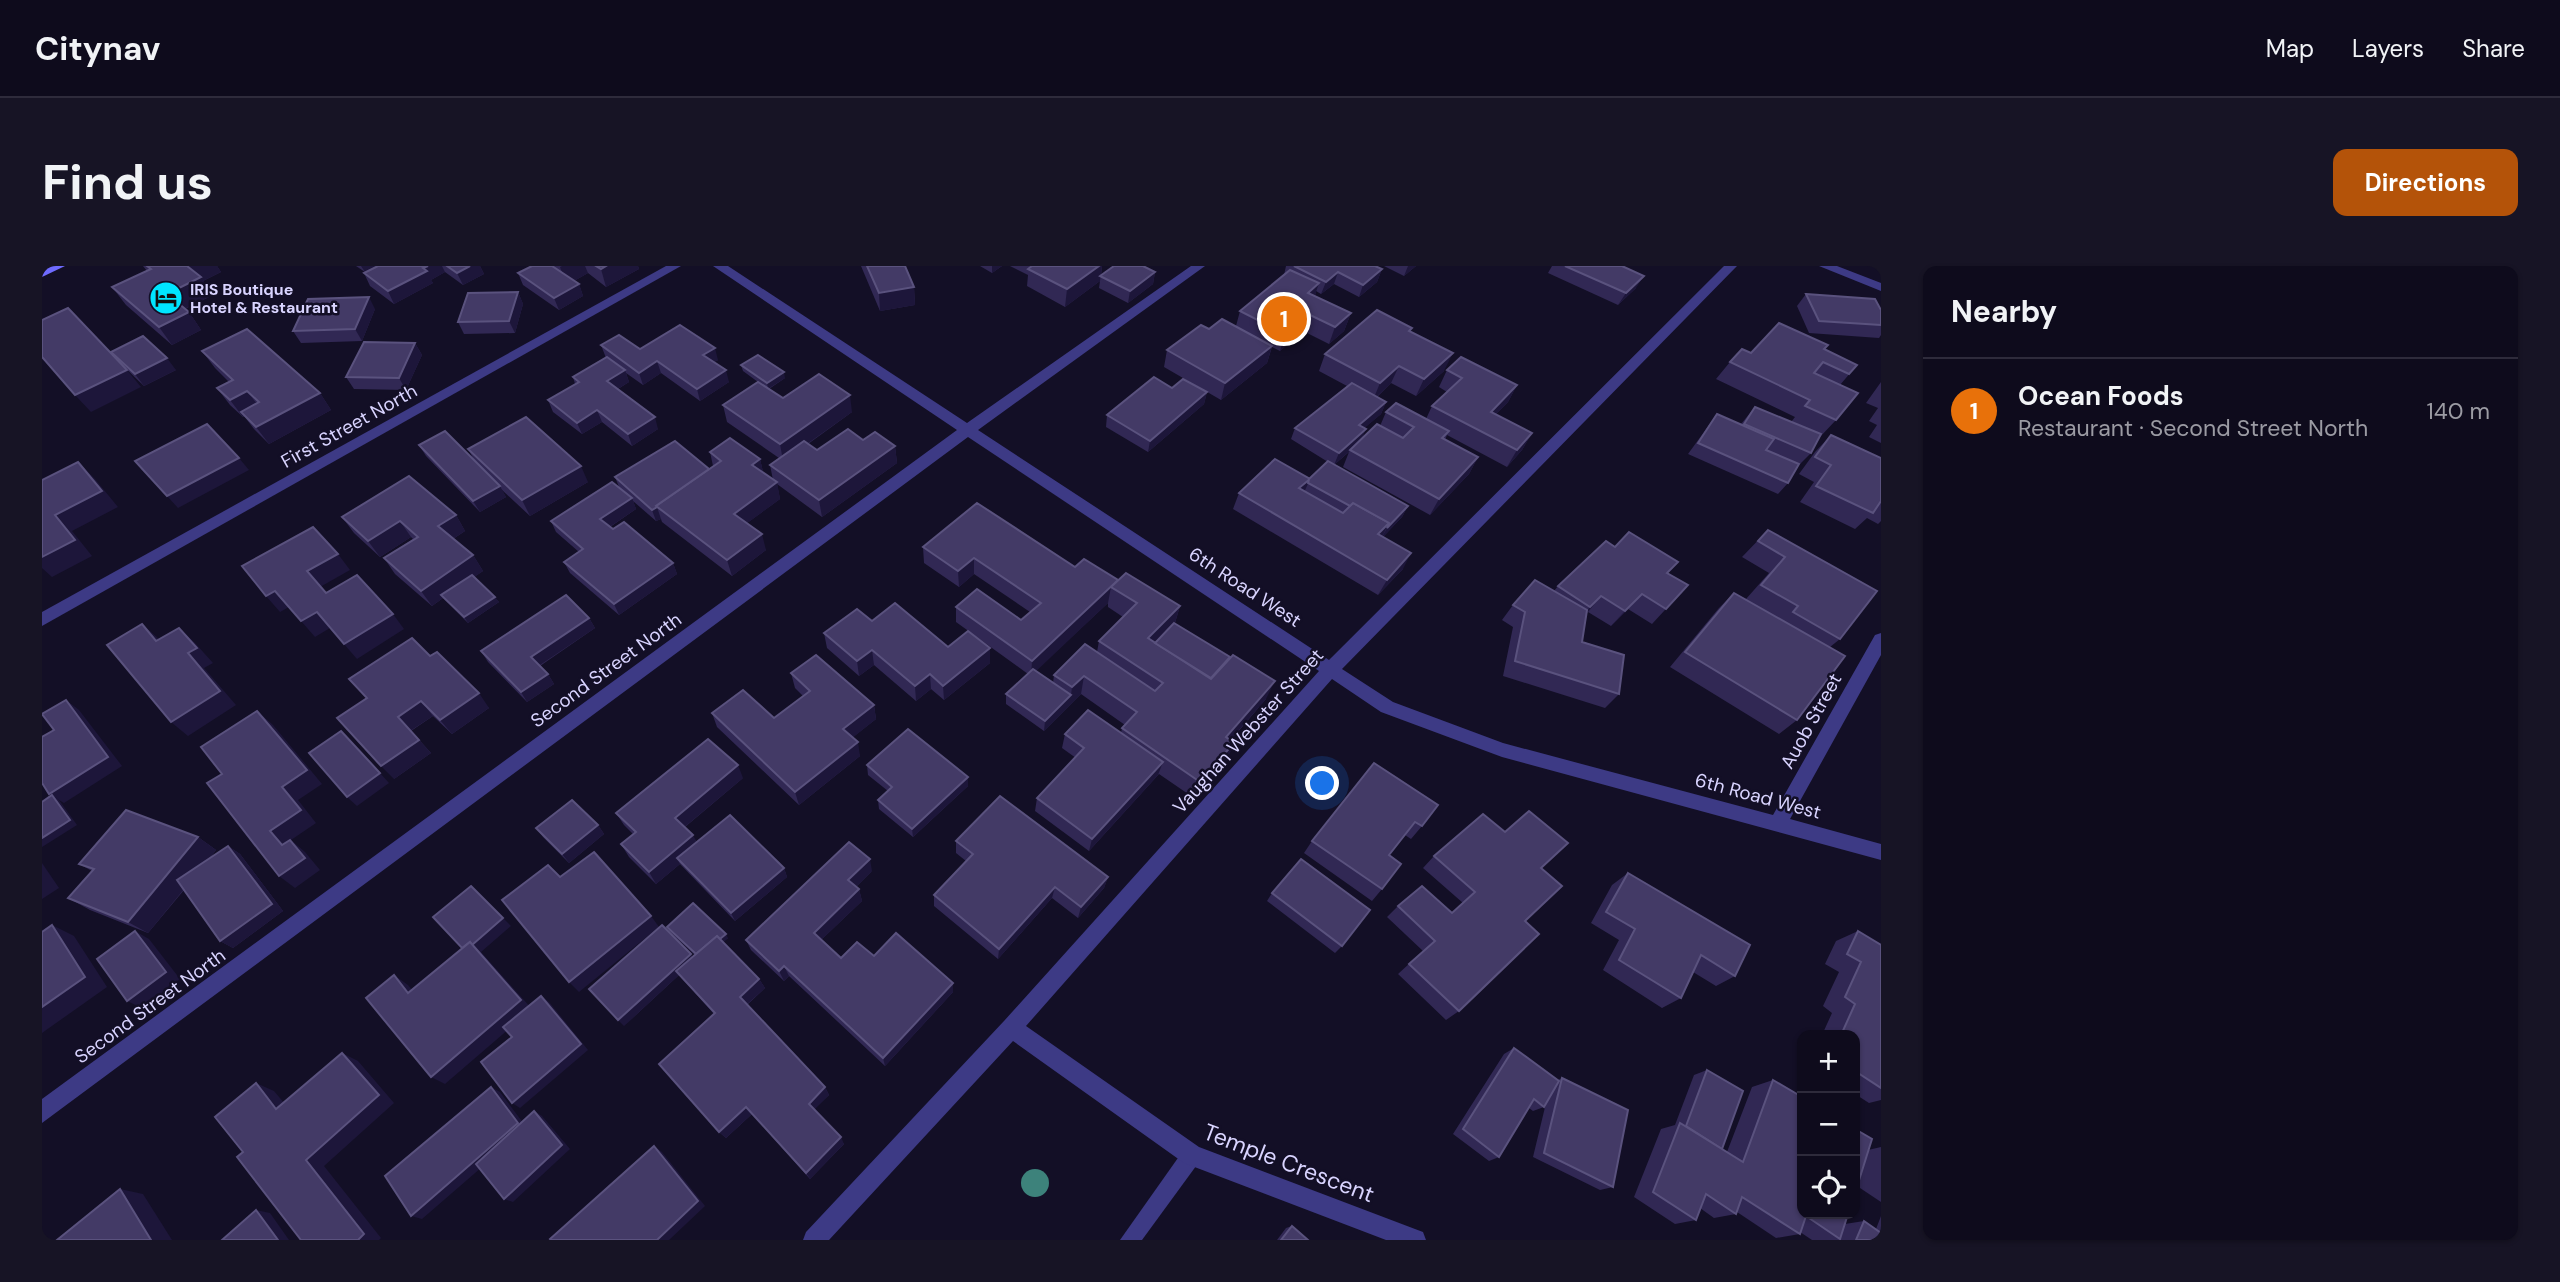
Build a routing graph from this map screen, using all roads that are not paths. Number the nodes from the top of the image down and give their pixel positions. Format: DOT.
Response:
graph roads {
  1 [pos="59,266"];
  2 [pos="675,266"];
  3 [pos="719,266"];
  4 [pos="1199,266"];
  5 [pos="1731,266"];
  6 [pos="1825,266"];
  7 [pos="42,273"];
  8 [pos="1881,288"];
  9 [pos="966,431"];
  10 [pos="42,621"];
  11 [pos="1881,640"];
  12 [pos="1332,668"];
  13 [pos="1779,822"];
  14 [pos="1881,852"];
  15 [pos="1011,1028"];
  16 [pos="42,1112"];
  17 [pos="1192,1155"];
  18 [pos="814,1240"];
  19 [pos="1130,1240"];
  20 [pos="1415,1240"];
  1 -- 7 [label="street"];
  2 -- 10 [label="street, First Street North"];
  3 -- 9 [label="street, 6th Road West"];
  4 -- 9 [label="street, Second Street North"];
  5 -- 12 [label="street, Vaughan Webster Street"];
  6 -- 8 [label="street"];
  9 -- 12 [label="street, 6th Road West"];
  9 -- 16 [label="street, Second Street North"];
  11 -- 13 [label="street, Auob Street"];
  12 -- 13 [label="street, 6th Road West"];
  12 -- 15 [label="street, Vaughan Webster Street"];
  13 -- 14 [label="street, 6th Road West"];
  15 -- 17 [label="street, Temple Crescent"];
  15 -- 18 [label="street, Vaughan Webster Street"];
  17 -- 19 [label="lane"];
  17 -- 20 [label="street, Temple Crescent"];
}
